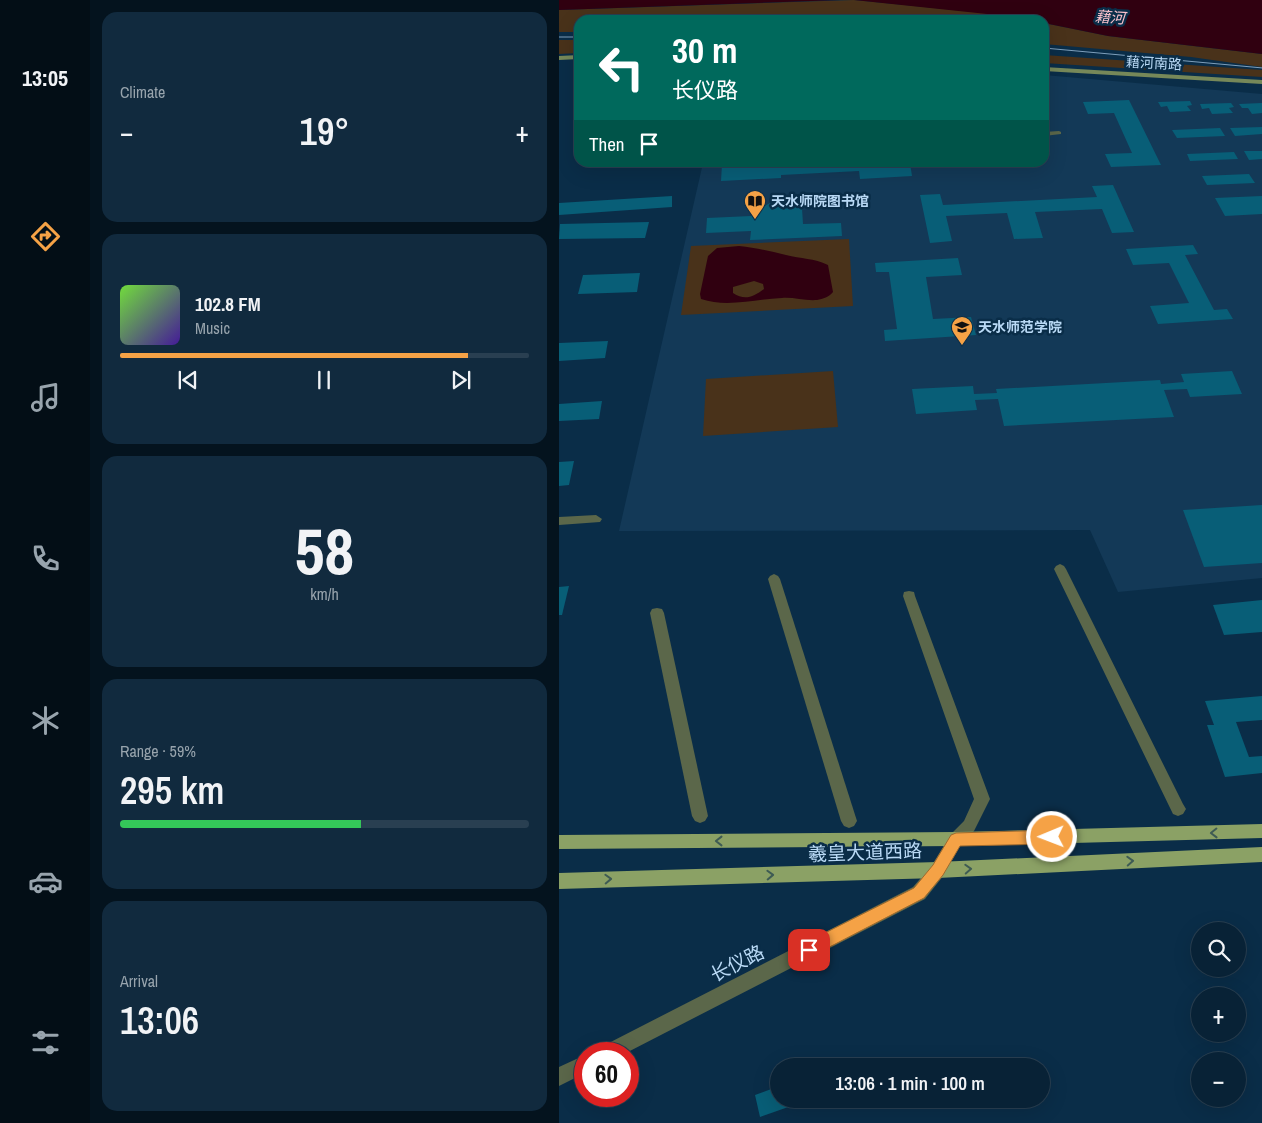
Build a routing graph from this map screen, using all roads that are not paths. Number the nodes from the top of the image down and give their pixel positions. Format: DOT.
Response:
graph roads {
  1 [pos="574,57"];
  2 [pos="559,58"];
  3 [pos="1049,69"];
  4 [pos="1262,82"];
  5 [pos="1049,134"];
  6 [pos="1059,134"];
  7 [pos="596,519"];
  8 [pos="559,521"];
  9 [pos="1060,569"];
  10 [pos="774,579"];
  11 [pos="909,596"];
  12 [pos="657,613"];
  13 [pos="1178,809"];
  14 [pos="699,816"];
  15 [pos="849,821"];
  16 [pos="1262,832"];
  17 [pos="956,839"];
  18 [pos="559,842"];
  19 [pos="1262,854"];
  20 [pos="938,870"];
  21 [pos="559,881"];
  22 [pos="628,1042"];
  23 [pos="574,1070"];
  24 [pos="559,1077"];
  1 -- 2 [label="main road"];
  3 -- 4 [label="main road, 藉河南路"];
  5 -- 6 [label="street"];
  7 -- 8 [label="street"];
  9 -- 13 [label="street"];
  10 -- 15 [label="street"];
  11 -- 17 [label="street, 长仪路"];
  12 -- 14 [label="street"];
  16 -- 17 [label="main road, 羲皇大道西路, one-way"];
  17 -- 18 [label="main road, 羲皇大道西路, one-way"];
  17 -- 20 [label="street, 长仪路"];
  20 -- 19 [label="main road, 羲皇大道西路, one-way"];
  21 -- 20 [label="main road, 羲皇大道西路, one-way"];
  20 -- 22 [label="street, 长仪路"];
  23 -- 24 [label="street"];
}
